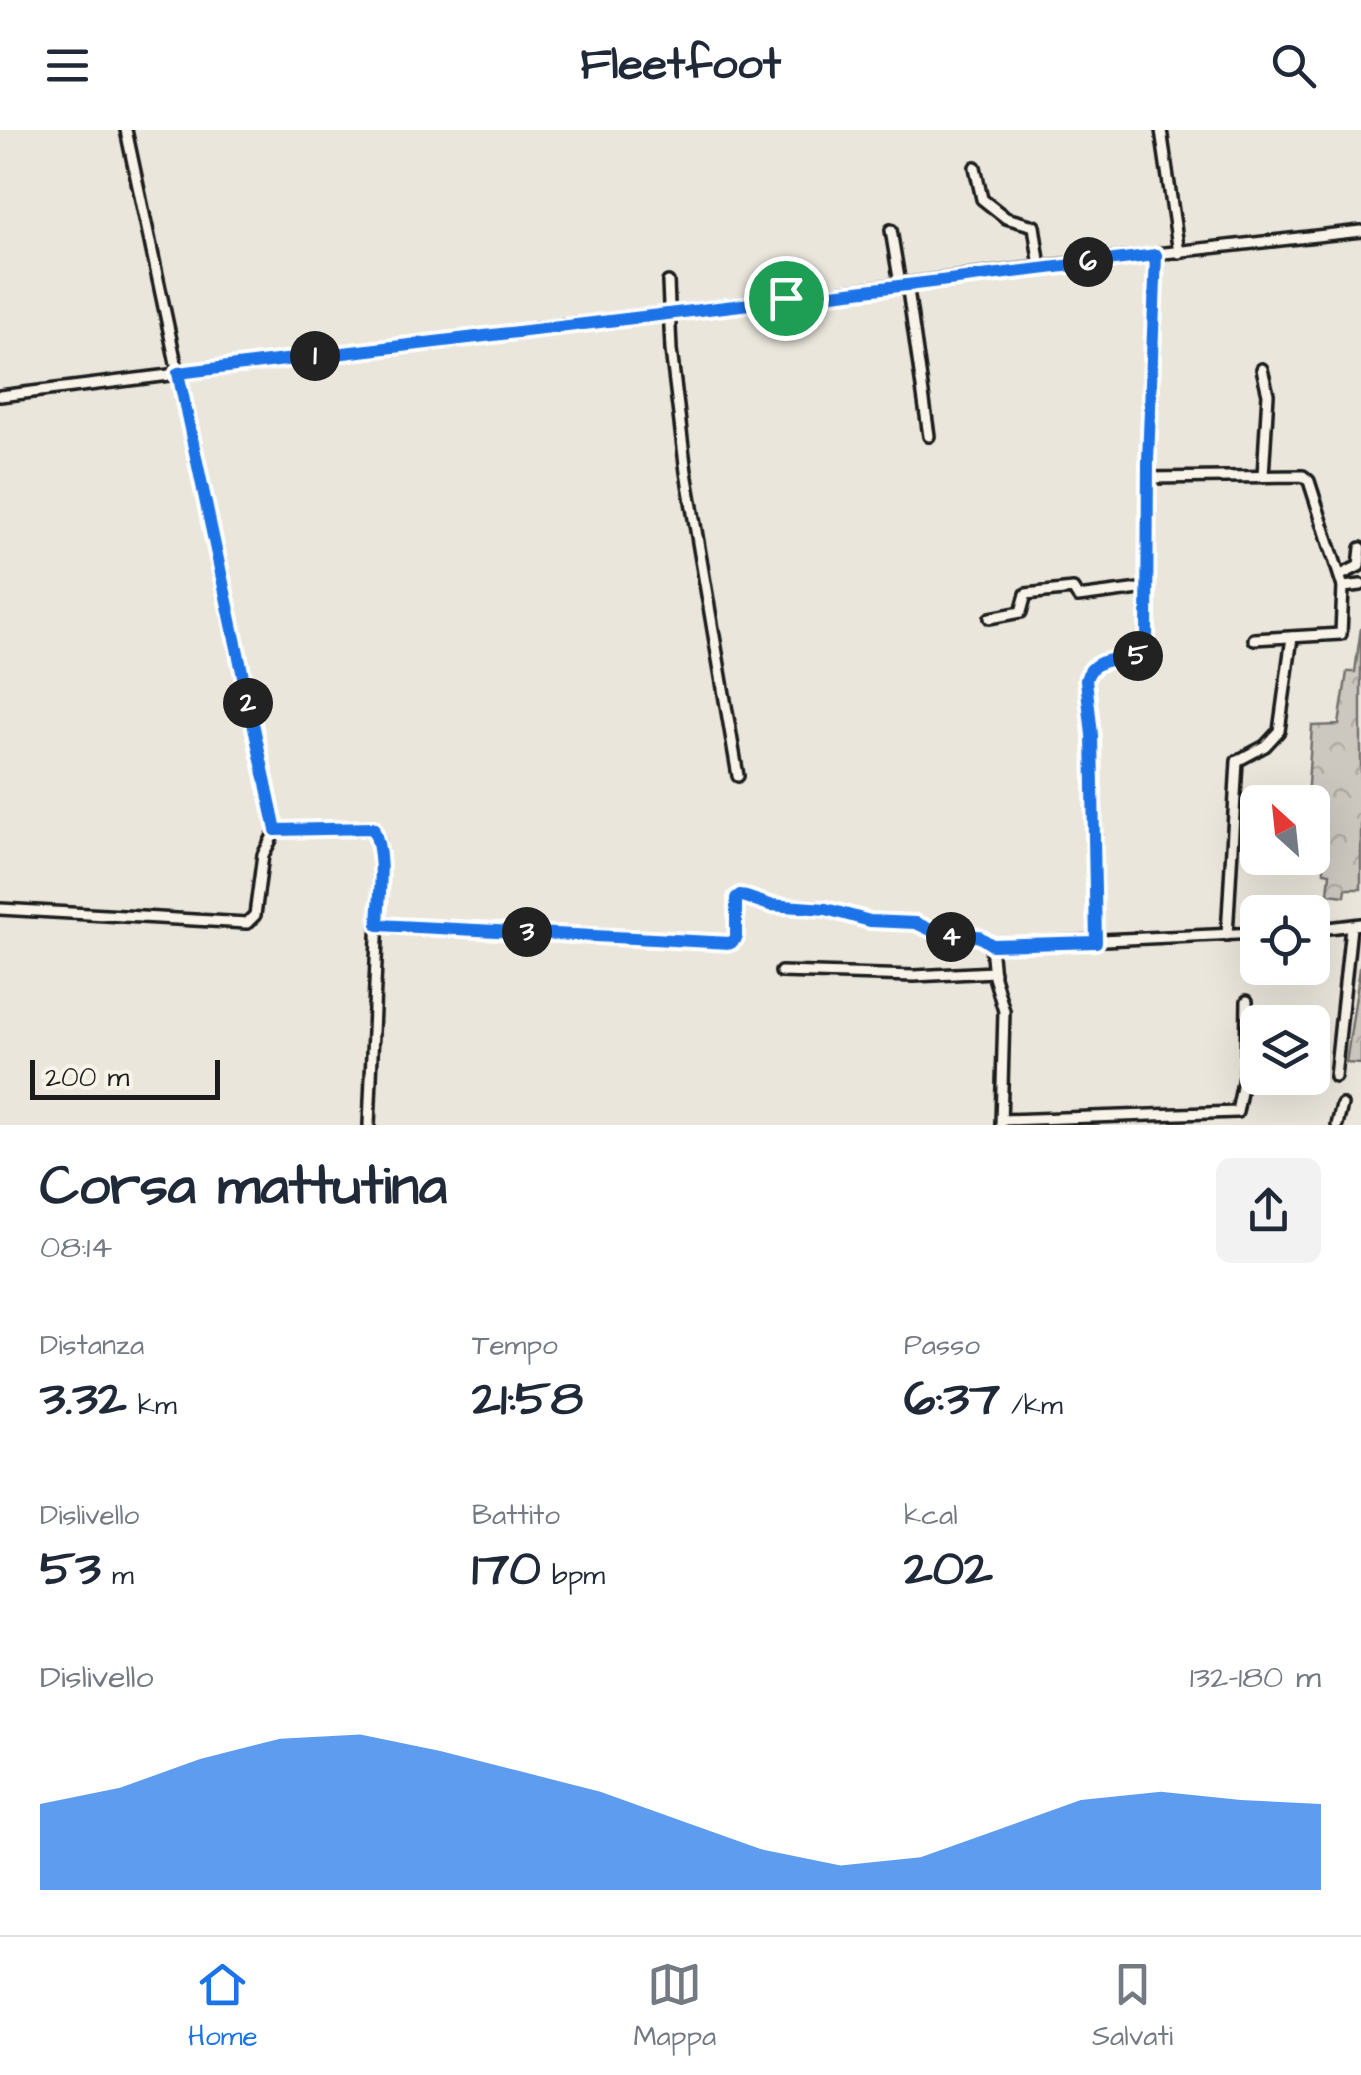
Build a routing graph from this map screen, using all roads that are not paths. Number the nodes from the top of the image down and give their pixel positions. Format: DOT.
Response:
graph roads {
  1 [pos="126,130"];
  2 [pos="1161,130"];
  3 [pos="975,167"];
  4 [pos="891,230"];
  5 [pos="1361,231"];
  6 [pos="1178,253"];
  7 [pos="1156,255"];
  8 [pos="1040,267"];
  9 [pos="668,282"];
  10 [pos="904,284"];
  11 [pos="671,312"];
  12 [pos="1262,369"];
  13 [pos="178,373"];
  14 [pos="0,396"];
  15 [pos="929,436"];
  16 [pos="1263,476"];
  17 [pos="1148,478"];
  18 [pos="1361,548"];
  19 [pos="1342,575"];
  20 [pos="1361,585"];
  21 [pos="1344,587"];
  22 [pos="1147,588"];
  23 [pos="990,618"];
  24 [pos="1292,637"];
  25 [pos="1254,639"];
  26 [pos="738,776"];
  27 [pos="276,830"];
  28 [pos="0,909"];
  29 [pos="378,925"];
  30 [pos="1356,925"];
  31 [pos="1330,928"];
  32 [pos="1240,934"];
  33 [pos="1227,935"];
  34 [pos="1096,942"];
  35 [pos="992,945"];
  36 [pos="781,972"];
  37 [pos="994,972"];
  38 [pos="1247,1001"];
  39 [pos="1335,1077"];
  40 [pos="1342,1105"];
  41 [pos="1002,1122"];
  42 [pos="370,1125"];
  43 [pos="1337,1125"];
  1 -- 13 [label="street"];
  2 -- 6 [label="street"];
  3 -- 8 [label="street"];
  4 -- 10 [label="street"];
  5 -- 6 [label="street"];
  6 -- 7 [label="street"];
  7 -- 8 [label="street"];
  7 -- 17 [label="street"];
  8 -- 10 [label="street"];
  9 -- 11 [label="street"];
  10 -- 11 [label="street"];
  10 -- 15 [label="street"];
  11 -- 13 [label="street"];
  11 -- 26 [label="street"];
  12 -- 16 [label="street"];
  13 -- 14 [label="street"];
  13 -- 27 [label="street"];
  16 -- 17 [label="street"];
  16 -- 19 [label="street"];
  17 -- 22 [label="street"];
  18 -- 19 [label="street"];
  19 -- 21 [label="street"];
  20 -- 21 [label="street"];
  21 -- 24 [label="street"];
  22 -- 23 [label="street"];
  22 -- 34 [label="street"];
  24 -- 25 [label="street"];
  24 -- 33 [label="street"];
  27 -- 28 [label="street"];
  27 -- 29 [label="street"];
  29 -- 35 [label="street"];
  29 -- 42 [label="street"];
  30 -- 31 [label="street"];
  30 -- 39 [label="street"];
  32 -- 33 [label="street"];
  33 -- 34 [label="street"];
  34 -- 35 [label="street"];
  35 -- 37 [label="street"];
  36 -- 37 [label="street"];
  37 -- 41 [label="street"];
  38 -- 41 [label="street"];
  40 -- 43 [label="street"];
}
